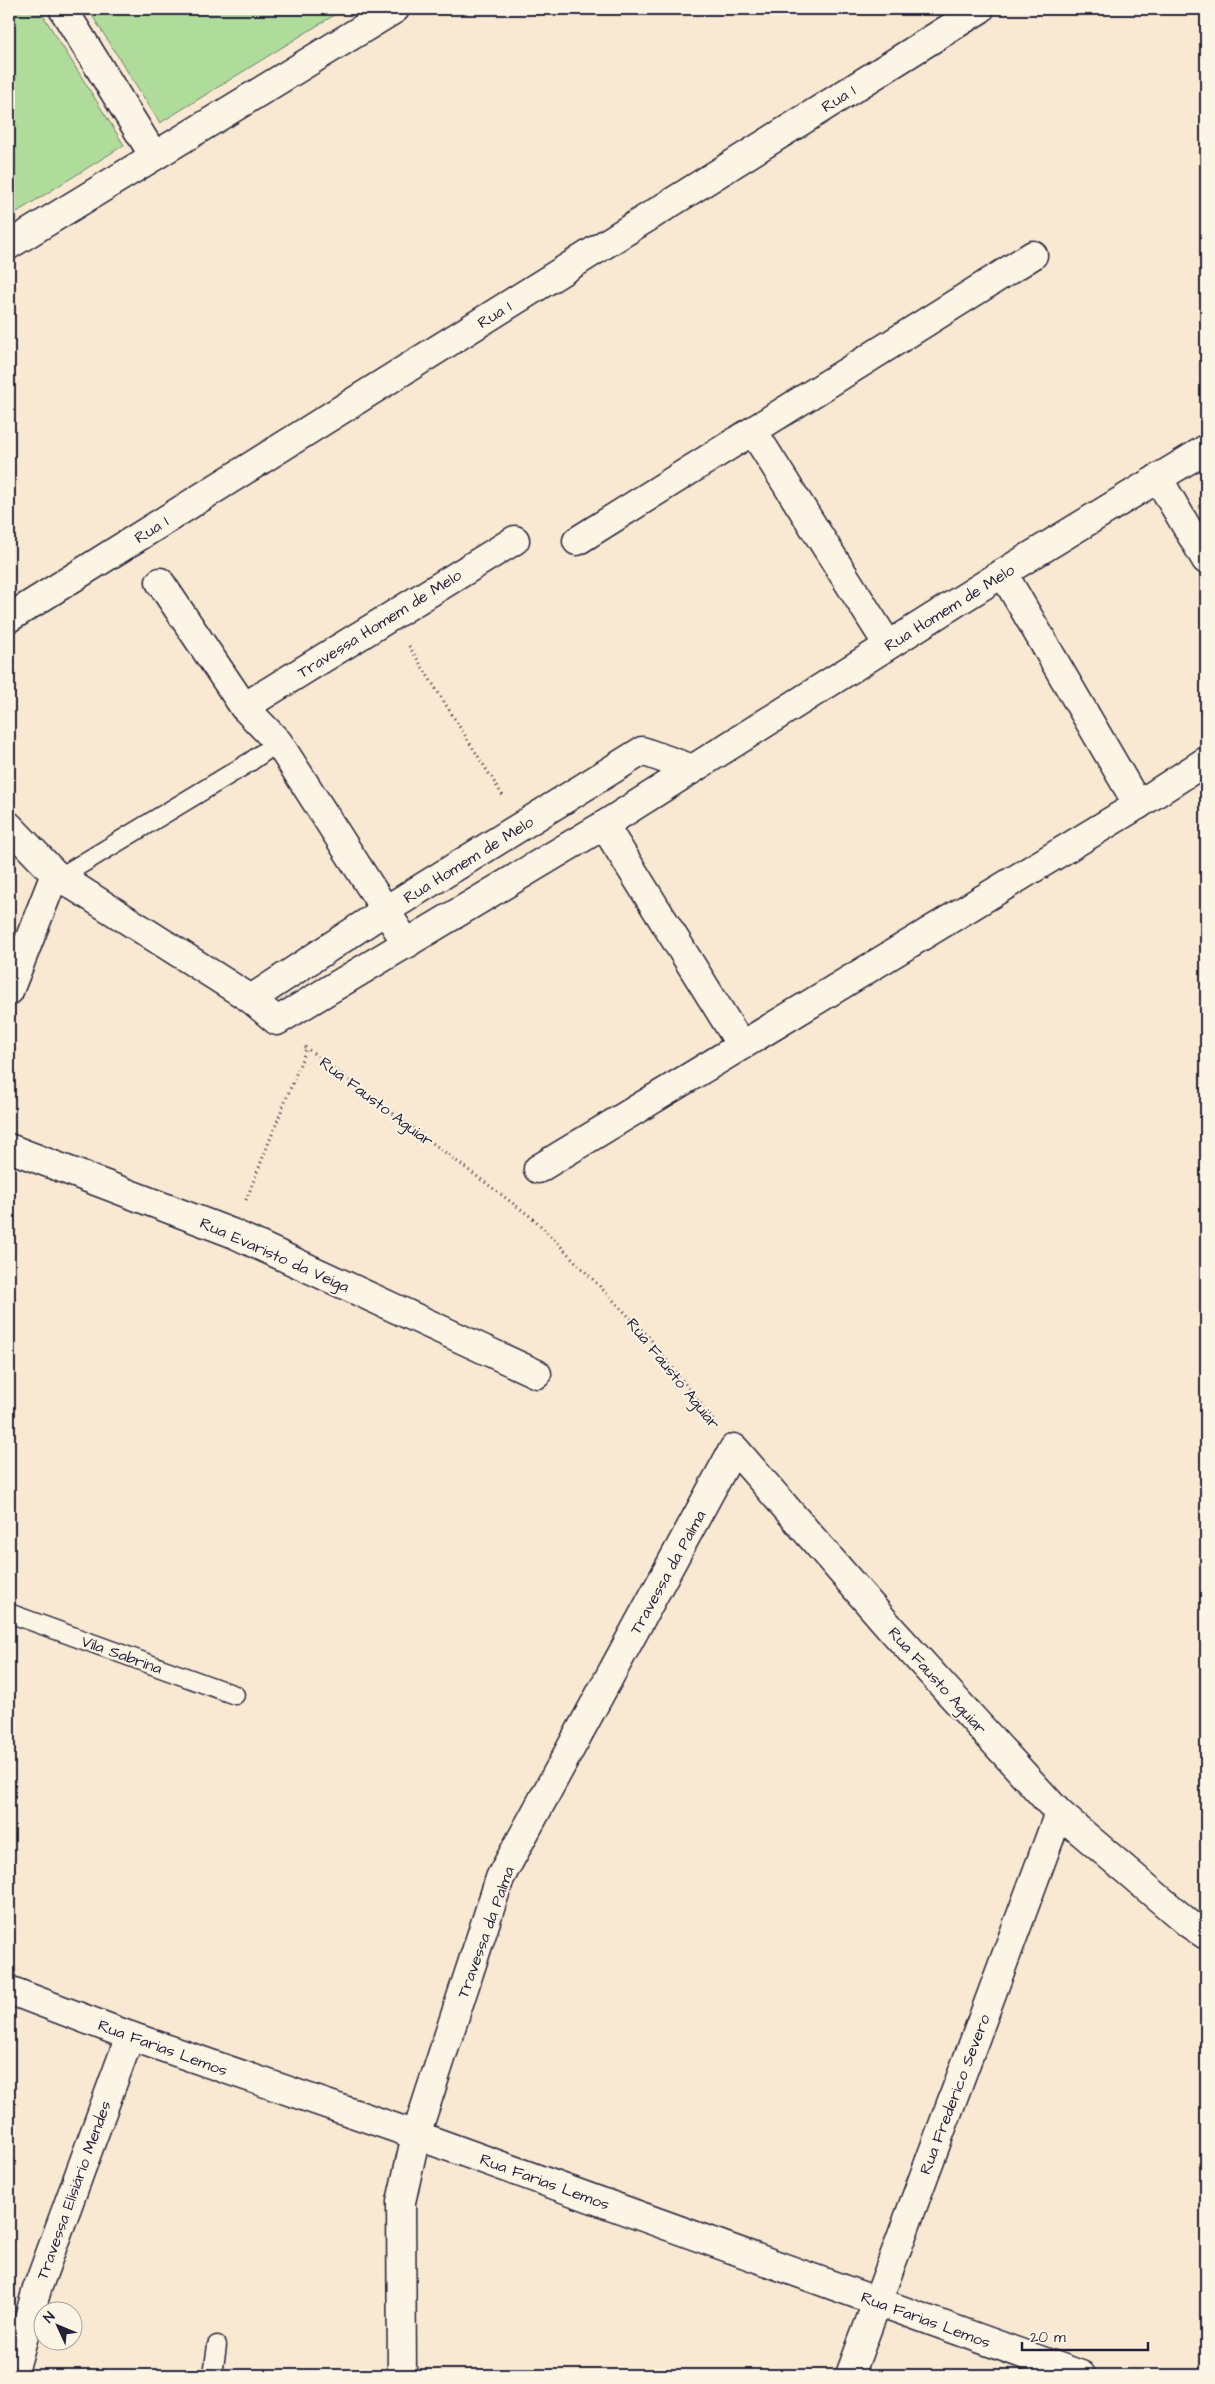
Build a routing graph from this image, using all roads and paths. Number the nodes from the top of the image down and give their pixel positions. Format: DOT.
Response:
graph roads {
  1 [pos="63,9"];
  2 [pos="396,9"];
  3 [pos="980,9"];
  4 [pos="154,156"];
  5 [pos="9,245"];
  6 [pos="1033,255"];
  7 [pos="753,431"];
  8 [pos="1206,449"];
  9 [pos="1158,478"];
  10 [pos="515,540"];
  11 [pos="577,541"];
  12 [pos="1206,560"];
  13 [pos="1003,573"];
  14 [pos="160,582"];
  15 [pos="391,616"];
  16 [pos="9,618"];
  17 [pos="888,645"];
  18 [pos="244,707"];
  19 [pos="278,742"];
  20 [pos="1206,761"];
  21 [pos="693,769"];
  22 [pos="1138,805"];
  23 [pos="604,825"];
  24 [pos="9,826"];
  25 [pos="522,826"];
  26 [pos="57,875"];
  27 [pos="386,910"];
  28 [pos="407,944"];
  29 [pos="9,991"];
  30 [pos="252,999"];
  31 [pos="278,1021"];
  32 [pos="741,1045"];
  33 [pos="306,1049"];
  34 [pos="9,1148"];
  35 [pos="538,1169"];
  36 [pos="232,1233"];
  37 [pos="537,1374"];
  38 [pos="734,1448"];
  39 [pos="9,1613"];
  40 [pos="235,1694"];
  41 [pos="1060,1813"];
  42 [pos="1206,1935"];
  43 [pos="9,1990"];
  44 [pos="130,2036"];
  45 [pos="416,2135"];
  46 [pos="877,2301"];
  47 [pos="217,2345"];
  48 [pos="13,2375"];
  49 [pos="213,2375"];
  50 [pos="402,2375"];
  51 [pos="850,2375"];
  52 [pos="1081,2375"];
  1 -- 4 [label="street"];
  2 -- 4 [label="street"];
  3 -- 16 [label="street, Rua 1"];
  4 -- 5 [label="street"];
  6 -- 7 [label="street"];
  7 -- 11 [label="street"];
  7 -- 17 [label="street"];
  8 -- 9 [label="street, Rua Homem de Melo"];
  9 -- 12 [label="street"];
  9 -- 13 [label="street, Rua Homem de Melo"];
  10 -- 15 [label="street, Travessa Homem de Melo"];
  13 -- 17 [label="street, Rua Homem de Melo"];
  13 -- 22 [label="street"];
  14 -- 18 [label="street"];
  15 -- 18 [label="street, Travessa Homem de Melo"];
  15 -- 25 [label="path"];
  17 -- 21 [label="street, Rua Homem de Melo"];
  18 -- 19 [label="street"];
  19 -- 26 [label="lane"];
  19 -- 27 [label="street"];
  20 -- 22 [label="street"];
  21 -- 23 [label="street, Rua Homem de Melo"];
  21 -- 25 [label="street, Rua Homem de Melo"];
  22 -- 32 [label="street"];
  23 -- 28 [label="street, Rua Homem de Melo"];
  23 -- 32 [label="street"];
  24 -- 26 [label="street"];
  25 -- 27 [label="street, Rua Homem de Melo"];
  26 -- 29 [label="street"];
  26 -- 30 [label="street"];
  27 -- 28 [label="street"];
  27 -- 30 [label="street, Rua Homem de Melo"];
  28 -- 31 [label="street, Rua Homem de Melo"];
  30 -- 31 [label="street"];
  31 -- 33 [label="path, Rua Fausto Aguiar"];
  32 -- 35 [label="street"];
  33 -- 36 [label="path"];
  33 -- 38 [label="path, Rua Fausto Aguiar"];
  34 -- 36 [label="street, Rua Evaristo da Veiga"];
  36 -- 37 [label="street, Rua Evaristo da Veiga"];
  38 -- 41 [label="street, Rua Fausto Aguiar"];
  38 -- 45 [label="street, Travessa da Palma"];
  39 -- 40 [label="lane, Vila Sabrina"];
  41 -- 42 [label="street, Rua Fausto Aguiar"];
  41 -- 46 [label="street, Rua Frederico Severo"];
  43 -- 44 [label="street, Rua Farias Lemos"];
  44 -- 45 [label="street, Rua Farias Lemos"];
  44 -- 48 [label="street, Travessa Elisiário Mendes"];
  45 -- 46 [label="street, Rua Farias Lemos"];
  45 -- 50 [label="street, Travessa da Palma"];
  46 -- 51 [label="street, Rua Frederico Severo"];
  46 -- 52 [label="street, Rua Farias Lemos"];
  47 -- 49 [label="lane"];
}
